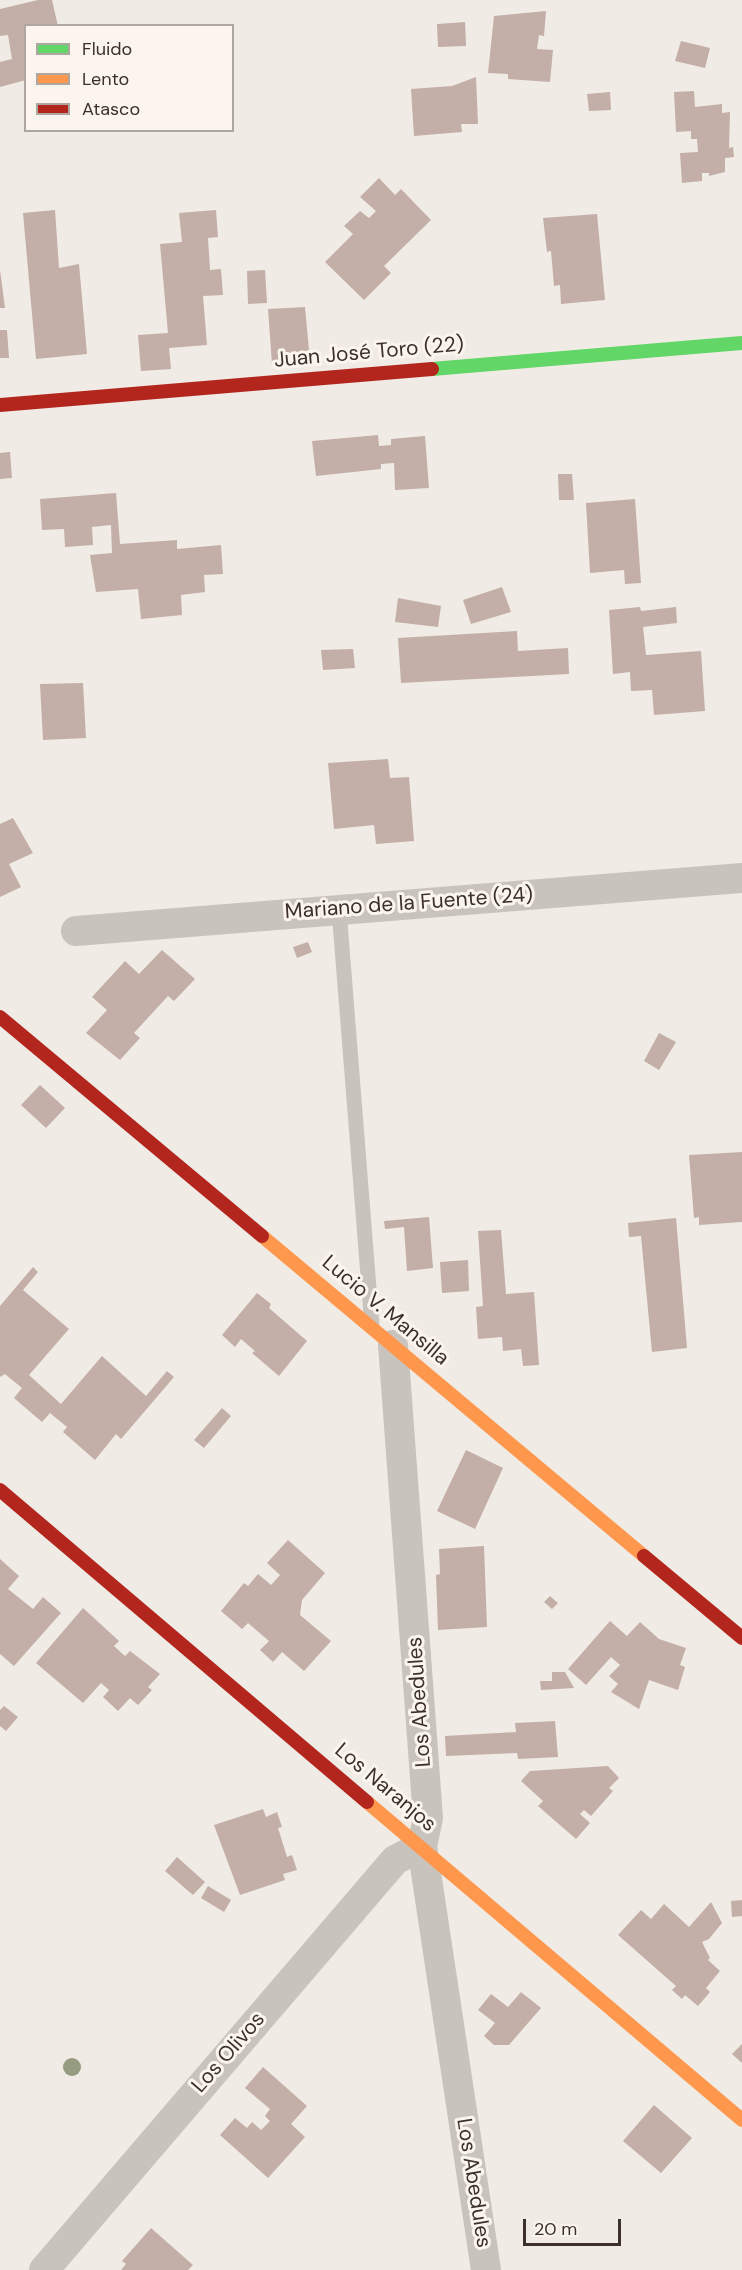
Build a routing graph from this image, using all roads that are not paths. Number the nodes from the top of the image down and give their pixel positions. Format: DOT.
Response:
graph roads {
  1 [pos="742,343"];
  2 [pos="0,405"];
  3 [pos="742,878"];
  4 [pos="339,910"];
  5 [pos="76,931"];
  6 [pos="0,1017"];
  7 [pos="383,1337"];
  8 [pos="0,1490"];
  9 [pos="742,1638"];
  10 [pos="422,1846"];
  11 [pos="742,2120"];
  12 [pos="44,2270"];
  13 [pos="486,2270"];
  1 -- 2 [label="street, Juan José Toro (22)"];
  3 -- 4 [label="street, Mariano de la Fuente (24)"];
  4 -- 5 [label="street, Mariano de la Fuente (24)"];
  4 -- 7 [label="lane"];
  6 -- 7 [label="street, Lucio V. Mansilla"];
  7 -- 9 [label="street, Lucio V. Mansilla"];
  7 -- 10 [label="street, Los Abedules"];
  8 -- 10 [label="street, Los Naranjos"];
  10 -- 11 [label="street, Los Naranjos"];
  10 -- 12 [label="street, Los Olivos"];
  10 -- 13 [label="street, Los Abedules"];
}
